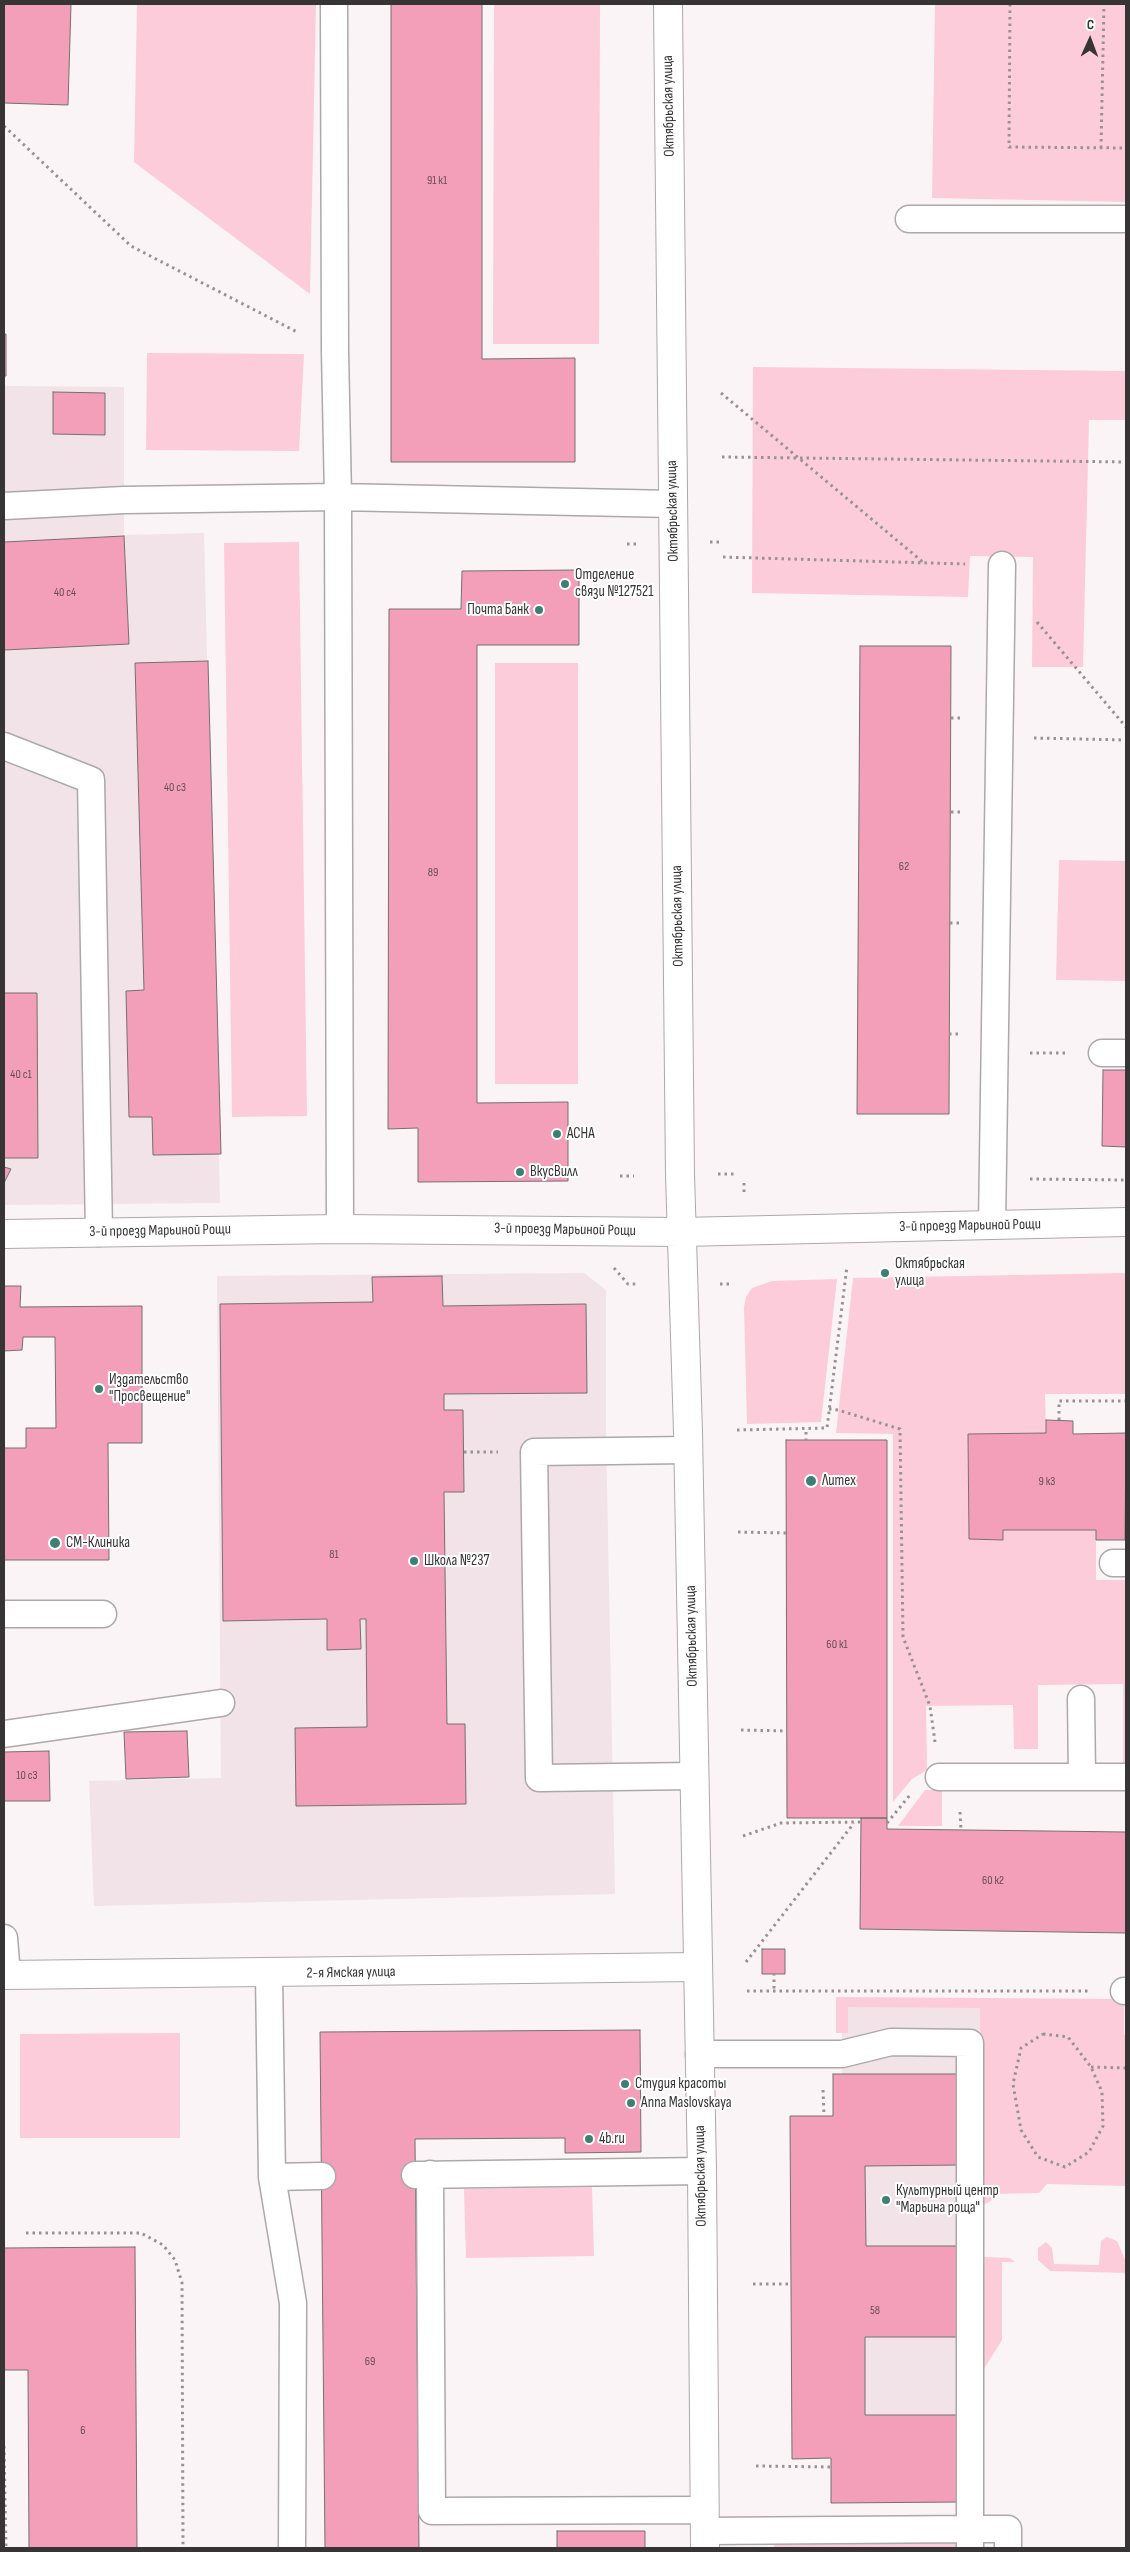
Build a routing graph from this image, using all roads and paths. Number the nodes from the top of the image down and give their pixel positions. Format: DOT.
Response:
graph roads {
  1 [pos="334,4"];
  2 [pos="668,4"];
  3 [pos="1010,4"];
  4 [pos="1104,4"];
  5 [pos="4,126"];
  6 [pos="1101,148"];
  7 [pos="1126,148"];
  8 [pos="1126,218"];
  9 [pos="909,219"];
  10 [pos="334,351"];
  11 [pos="721,393"];
  12 [pos="722,457"];
  13 [pos="799,458"];
  14 [pos="1126,462"];
  15 [pos="338,497"];
  16 [pos="673,504"];
  17 [pos="4,506"];
  18 [pos="723,557"];
  19 [pos="924,563"];
  20 [pos="1002,565"];
  21 [pos="1039,622"];
  22 [pos="1126,727"];
  23 [pos="1000,737"];
  24 [pos="1126,740"];
  25 [pos="4,746"];
  26 [pos="994,1053"];
  27 [pos="1114,1053"];
  28 [pos="735,1174"];
  29 [pos="710,1175"];
  30 [pos="620,1176"];
  31 [pos="634,1176"];
  32 [pos="992,1179"];
  33 [pos="1126,1180"];
  34 [pos="1126,1222"];
  35 [pos="992,1225"];
  36 [pos="340,1229"];
  37 [pos="99,1232"];
  38 [pos="681,1232"];
  39 [pos="4,1234"];
  40 [pos="848,1263"];
  41 [pos="610,1265"];
  42 [pos="639,1284"];
  43 [pos="719,1284"];
  44 [pos="732,1284"];
  45 [pos="1126,1401"];
  46 [pos="830,1409"];
  47 [pos="1059,1420"];
  48 [pos="806,1429"];
  49 [pos="737,1430"];
  50 [pos="806,1441"];
  51 [pos="688,1450"];
  52 [pos="738,1532"];
  53 [pos="786,1533"];
  54 [pos="4,1614"];
  55 [pos="103,1614"];
  56 [pos="1081,1699"];
  57 [pos="221,1703"];
  58 [pos="930,1706"];
  59 [pos="741,1730"];
  60 [pos="787,1731"];
  61 [pos="4,1734"];
  62 [pos="694,1776"];
  63 [pos="1082,1776"];
  64 [pos="1126,1776"];
  65 [pos="939,1777"];
  66 [pos="861,1822"];
  67 [pos="854,1823"];
  68 [pos="743,1836"];
  69 [pos="4,1938"];
  70 [pos="746,1962"];
  71 [pos="698,1967"];
  72 [pos="269,1974"];
  73 [pos="774,1974"];
  74 [pos="6,1975"];
  75 [pos="746,1991"];
  76 [pos="774,1991"];
  77 [pos="1125,1991"];
  78 [pos="699,2054"];
  79 [pos="1091,2067"];
  80 [pos="1126,2068"];
  81 [pos="702,2171"];
  82 [pos="322,2176"];
  83 [pos="272,2177"];
  84 [pos="26,2233"];
  85 [pos="753,2284"];
  86 [pos="792,2284"];
  87 [pos="4,2446"];
  88 [pos="756,2466"];
  89 [pos="831,2467"];
  90 [pos="705,2530"];
  91 [pos="970,2539"];
  92 [pos="6,2548"];
  93 [pos="183,2548"];
  94 [pos="292,2548"];
  95 [pos="1008,2548"];
  1 -- 10 [label="lane"];
  2 -- 16 [label="street, Октябрьская улица"];
  3 -- 6 [label="path"];
  4 -- 6 [label="path"];
  5 -- 10 [label="path"];
  6 -- 7 [label="path"];
  8 -- 9 [label="lane"];
  10 -- 15 [label="lane"];
  11 -- 13 [label="path"];
  12 -- 13 [label="path"];
  13 -- 14 [label="path"];
  13 -- 19 [label="path"];
  15 -- 16 [label="lane"];
  15 -- 17 [label="lane"];
  15 -- 36 [label="lane"];
  16 -- 38 [label="street, Октябрьская улица"];
  18 -- 19 [label="path"];
  19 -- 20 [label="path"];
  20 -- 23 [label="lane"];
  21 -- 22 [label="path"];
  23 -- 24 [label="path"];
  23 -- 26 [label="lane"];
  25 -- 37 [label="lane"];
  26 -- 27 [label="path"];
  26 -- 32 [label="lane"];
  28 -- 29 [label="path"];
  30 -- 31 [label="path"];
  32 -- 33 [label="path"];
  32 -- 35 [label="lane"];
  34 -- 35 [label="street, 3-й проезд Марьиной Рощи"];
  35 -- 38 [label="street, 3-й проезд Марьиной Рощи"];
  36 -- 37 [label="street, 3-й проезд Марьиной Рощи"];
  36 -- 38 [label="street, 3-й проезд Марьиной Рощи"];
  37 -- 39 [label="street, 3-й проезд Марьиной Рощи"];
  38 -- 51 [label="street, Октябрьская улица"];
  40 -- 46 [label="path"];
  41 -- 42 [label="path"];
  43 -- 44 [label="path"];
  45 -- 47 [label="path"];
  46 -- 48 [label="path"];
  46 -- 58 [label="path"];
  48 -- 49 [label="path"];
  48 -- 50 [label="path"];
  51 -- 62 [label="street, Октябрьская улица"];
  51 -- 62 [label="lane"];
  52 -- 53 [label="path"];
  54 -- 55 [label="lane"];
  56 -- 63 [label="lane"];
  57 -- 61 [label="lane"];
  59 -- 60 [label="path"];
  62 -- 71 [label="street, Октябрьская улица"];
  63 -- 64 [label="lane"];
  63 -- 65 [label="lane"];
  66 -- 67 [label="path"];
  67 -- 68 [label="path"];
  67 -- 70 [label="path"];
  69 -- 74 [label="lane"];
  71 -- 72 [label="street, 2-я Ямская улица"];
  71 -- 78 [label="street, Октябрьская улица"];
  72 -- 74 [label="street, 2-я Ямская улица"];
  72 -- 83 [label="lane"];
  73 -- 76 [label="path"];
  75 -- 76 [label="path"];
  76 -- 77 [label="path"];
  78 -- 81 [label="street, Октябрьская улица"];
  78 -- 91 [label="lane"];
  79 -- 79 [label="path"];
  79 -- 80 [label="path"];
  81 -- 90 [label="street, Октябрьская улица"];
  81 -- 90 [label="lane"];
  82 -- 83 [label="lane"];
  83 -- 94 [label="lane"];
  84 -- 93 [label="path"];
  85 -- 86 [label="path"];
  87 -- 92 [label="path"];
  88 -- 89 [label="path"];
  90 -- 91 [label="lane"];
  91 -- 95 [label="lane"];
}
